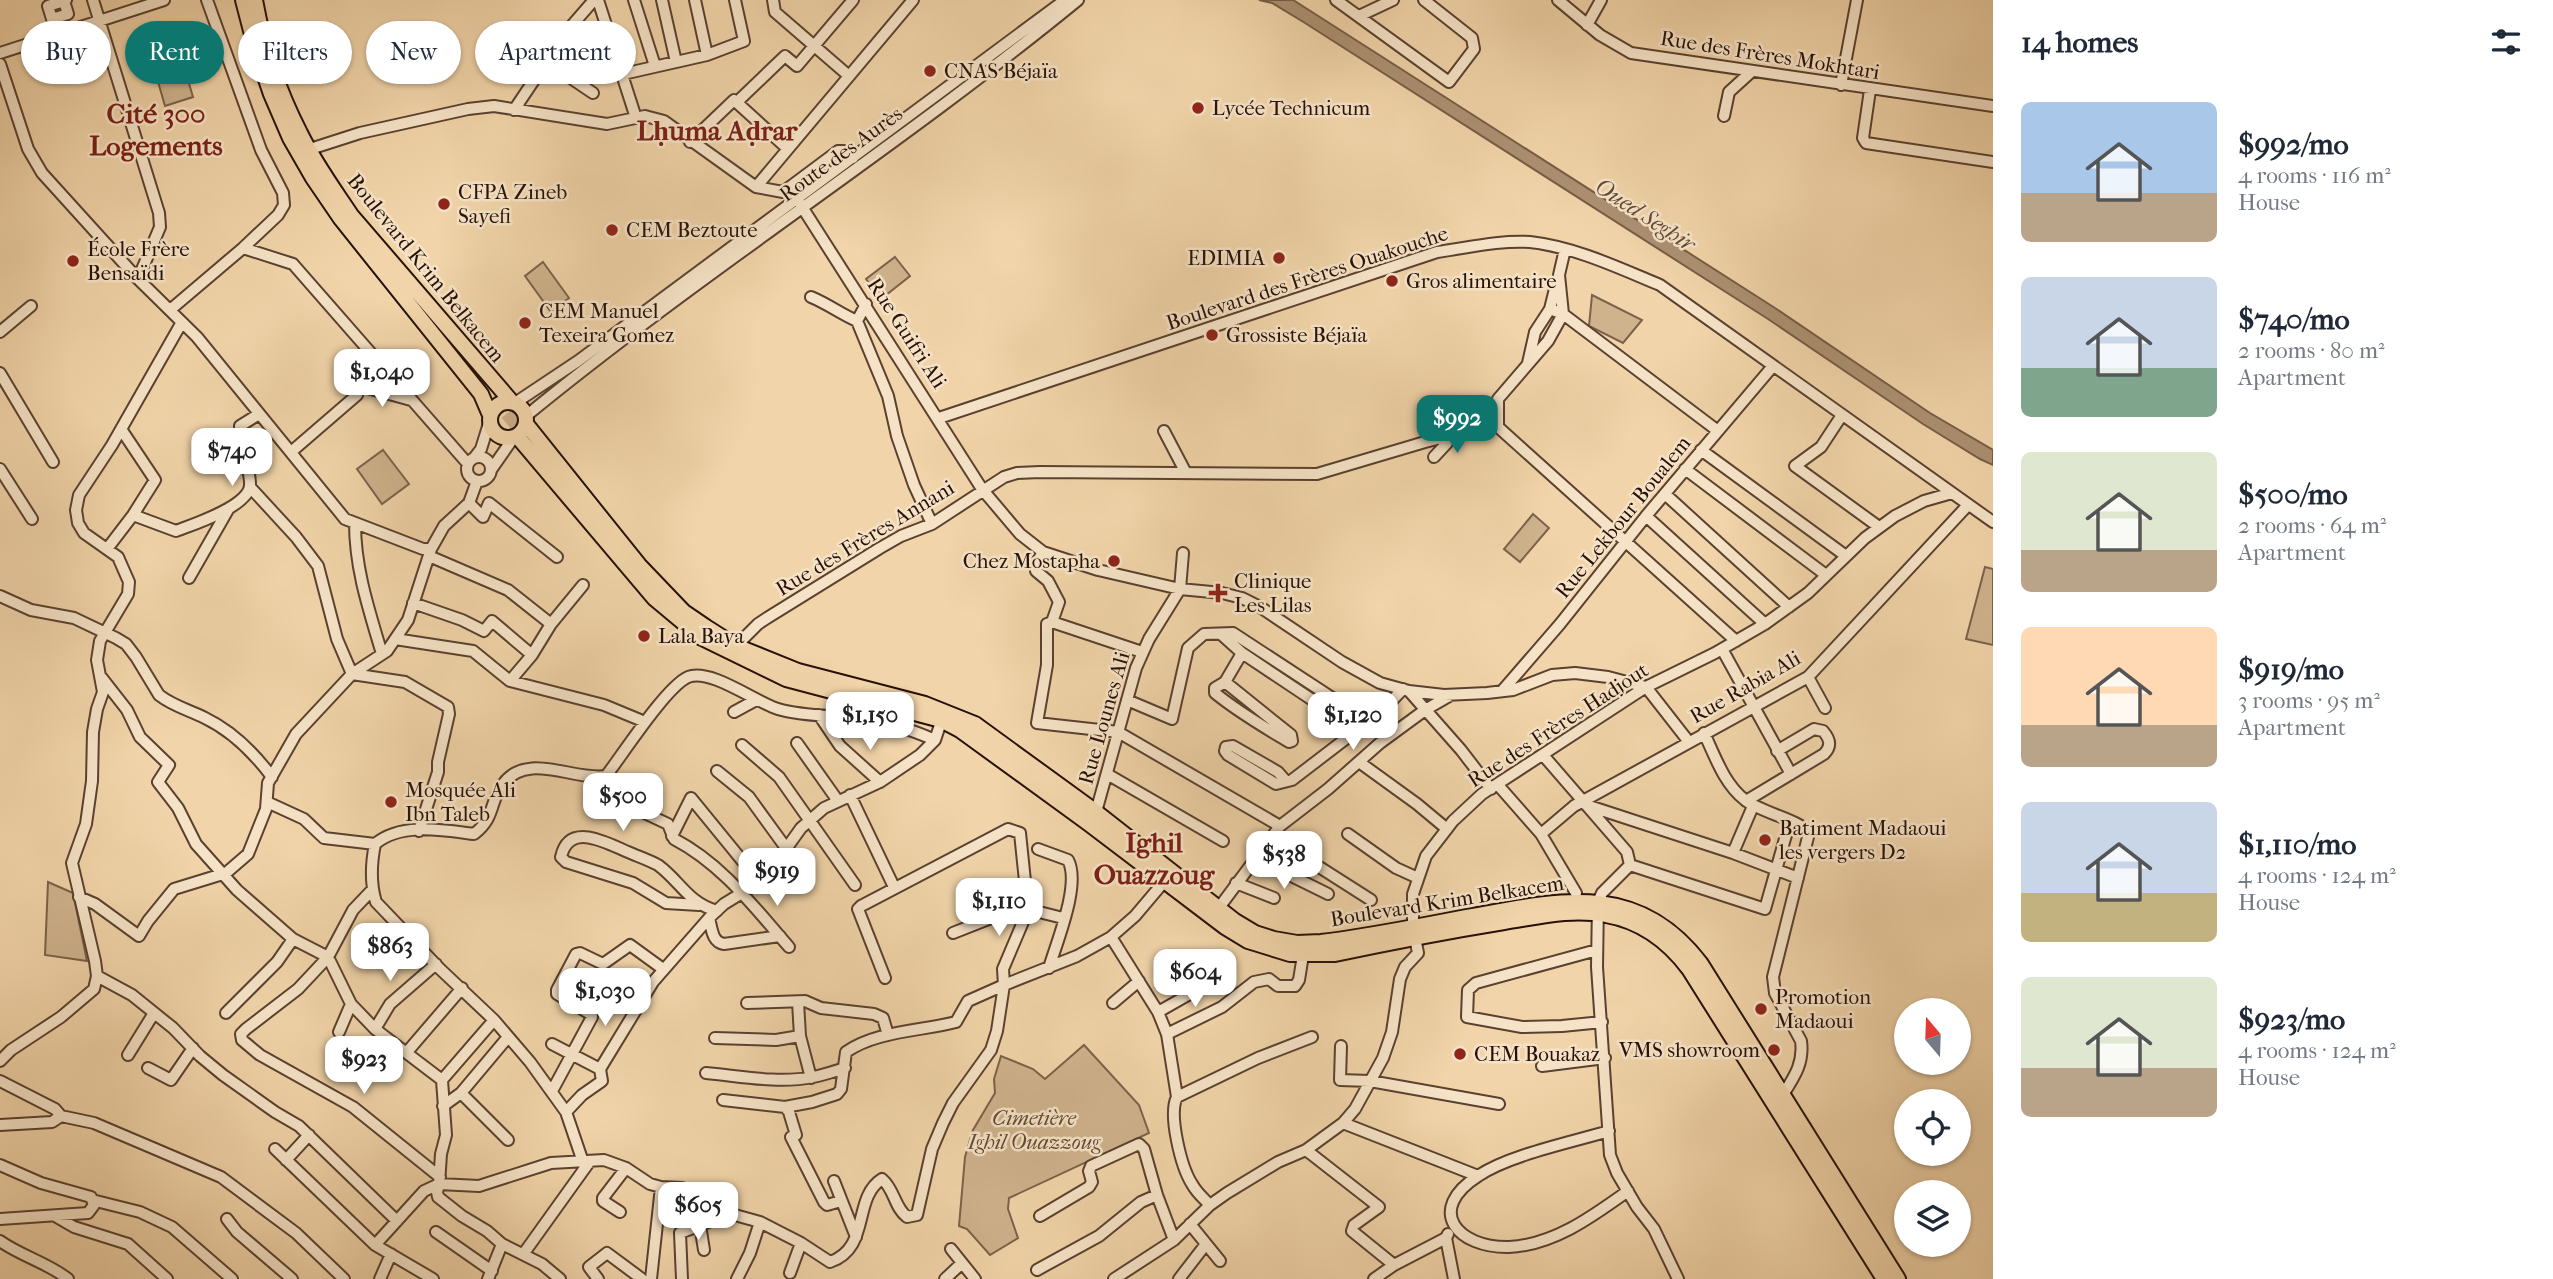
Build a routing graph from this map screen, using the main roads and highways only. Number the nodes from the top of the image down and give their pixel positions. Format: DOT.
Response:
graph roads {
  1 [pos="243,0"];
  2 [pos="254,0"];
  3 [pos="305,150"];
  4 [pos="390,270"];
  5 [pos="494,397"];
  6 [pos="513,402"];
  7 [pos="490,417"];
  8 [pos="522,431"];
  9 [pos="633,567"];
  10 [pos="943,715"];
  11 [pos="1168,878"];
  12 [pos="1597,908"];
  13 [pos="1414,933"];
  14 [pos="1885,1279"];
  15 [pos="1898,1279"];
  1 -- 3 [label="main road, Boulevard Krim Belkacem"];
  2 -- 3 [label="main road, Boulevard Krim Belkacem"];
  3 -- 4 [label="main road, Boulevard Krim Belkacem"];
  4 -- 5 [label="main road"];
  4 -- 6 [label="main road, Boulevard Krim Belkacem"];
  4 -- 7 [label="main road, Boulevard Krim Belkacem"];
  6 -- 7 [label="main road"];
  6 -- 8 [label="main road"];
  7 -- 8 [label="main road"];
  8 -- 9 [label="main road, Boulevard Krim Belkacem"];
  8 -- 9 [label="main road"];
  9 -- 10 [label="main road, Boulevard Krim Belkacem"];
  9 -- 10 [label="main road, Boulevard Krim Belkacem"];
  10 -- 11 [label="main road, Boulevard Krim Belkacem"];
  11 -- 13 [label="main road, Boulevard Krim Belkacem"];
  11 -- 13 [label="main road, Boulevard Krim Belkacem"];
  12 -- 13 [label="main road, Boulevard Krim Belkacem"];
  12 -- 14 [label="main road, Boulevard Krim Belkacem"];
  12 -- 15 [label="main road, Boulevard Krim Belkacem"];
}
